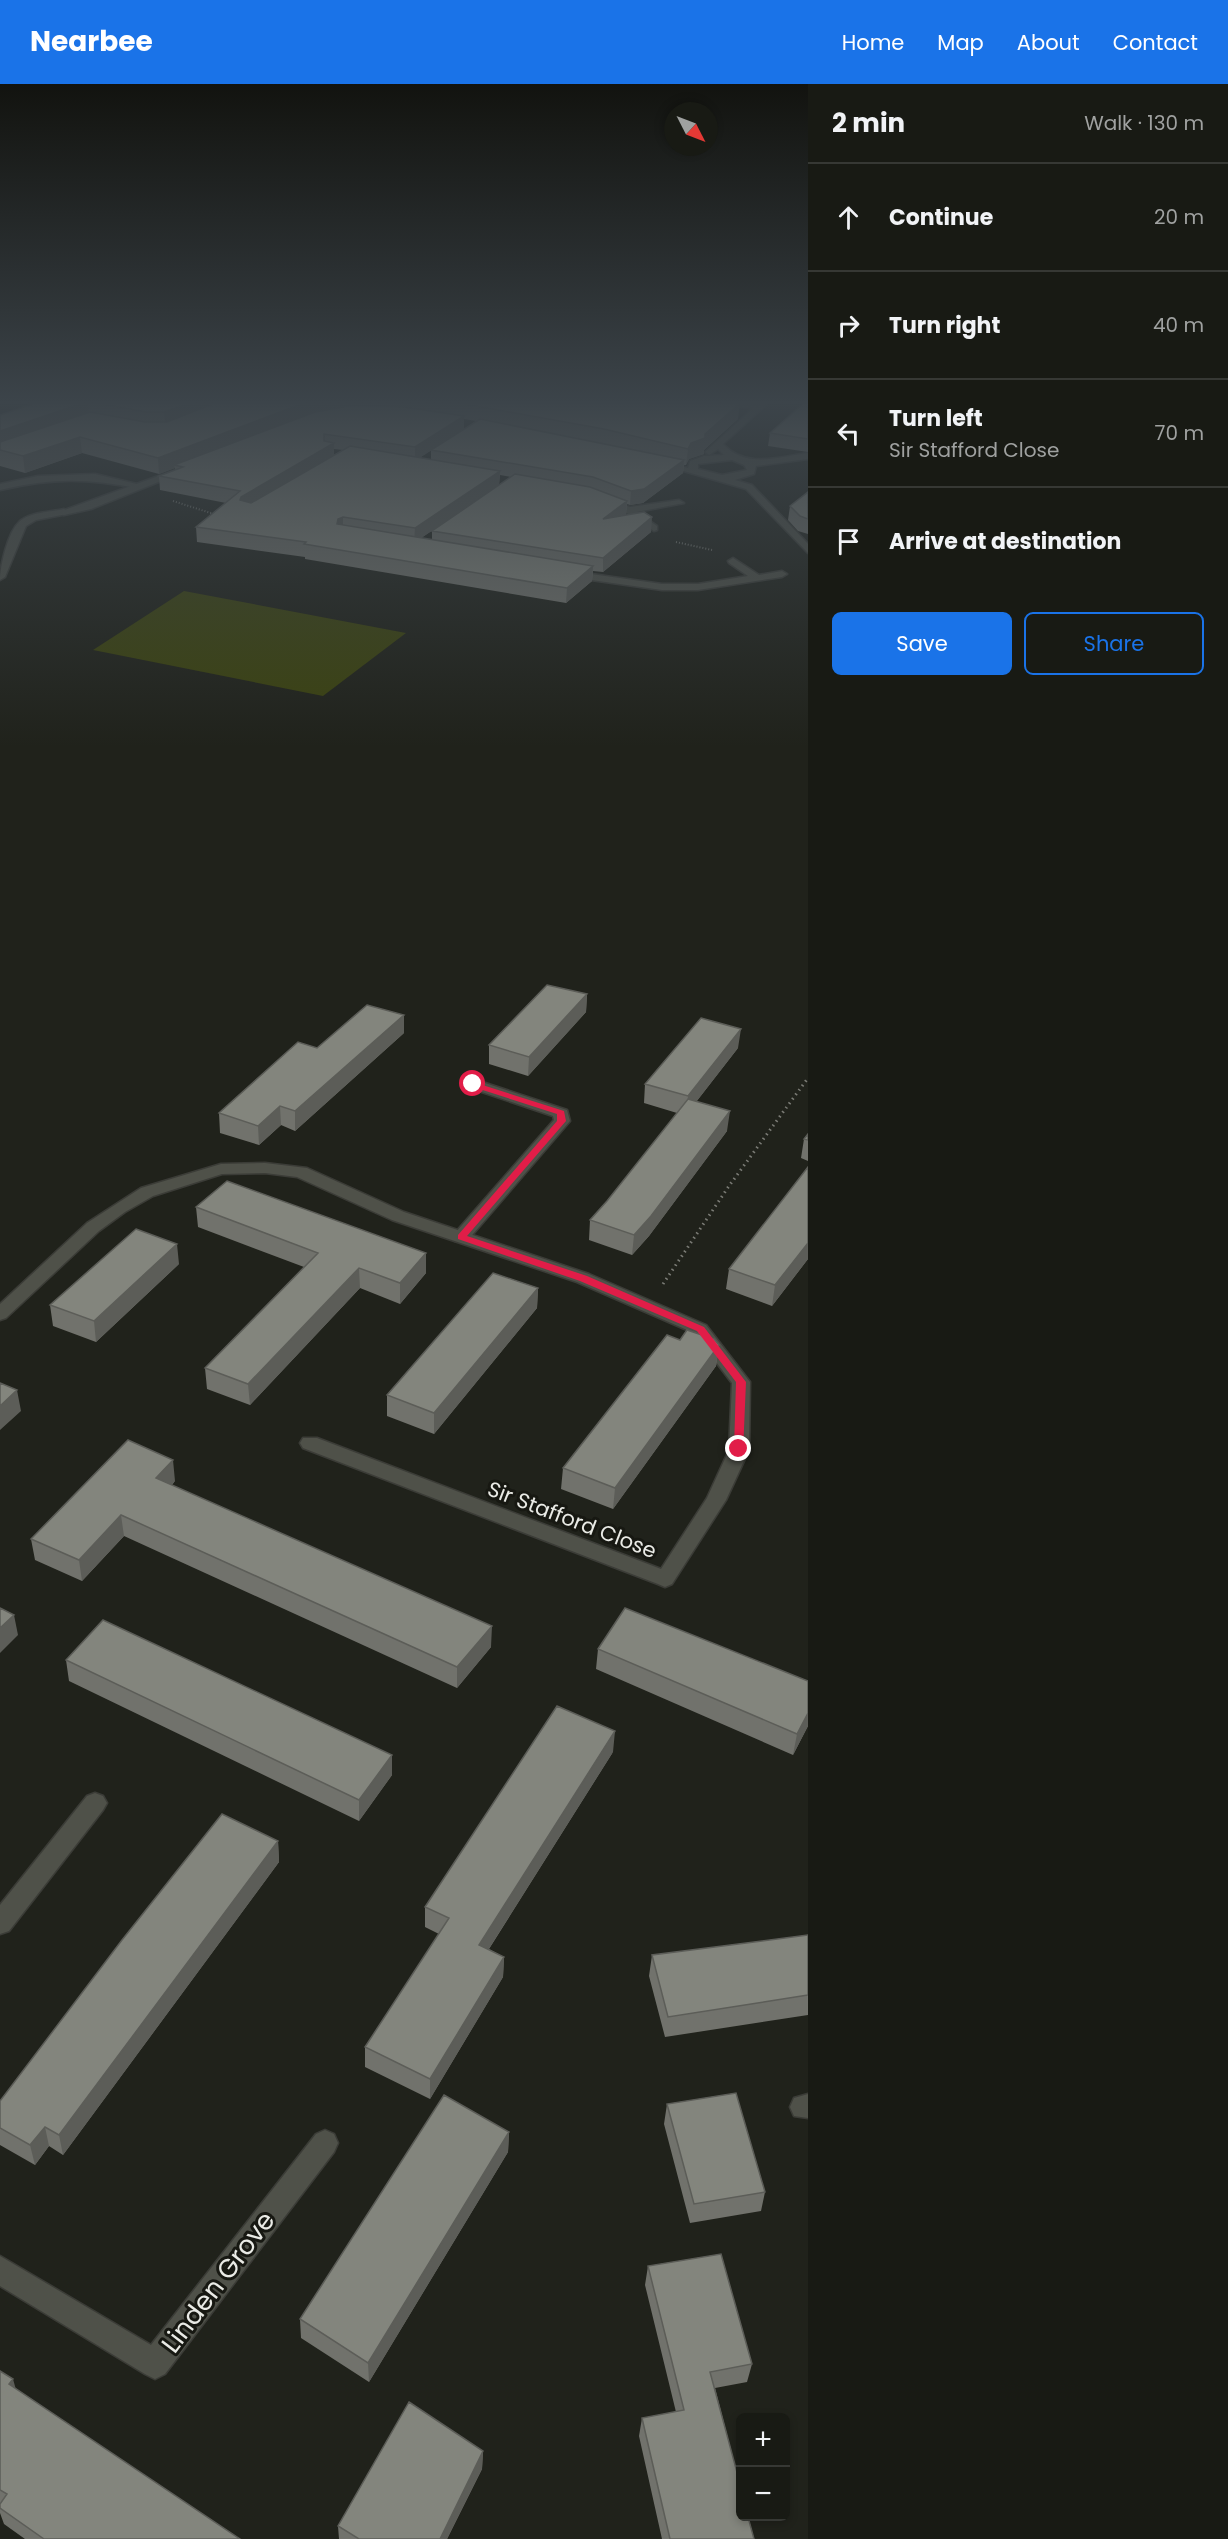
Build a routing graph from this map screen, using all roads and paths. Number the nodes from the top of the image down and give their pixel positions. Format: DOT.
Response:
graph roads {
  1 [pos="35,518"];
  2 [pos="639,518"];
  3 [pos="778,518"];
  4 [pos="654,528"];
  5 [pos="2,539"];
  6 [pos="16,539"];
  7 [pos="808,550"];
  8 [pos="733,561"];
  9 [pos="554,572"];
  10 [pos="782,574"];
  11 [pos="0,577"];
  12 [pos="757,578"];
  13 [pos="808,1078"];
  14 [pos="473,1084"];
  15 [pos="461,1237"];
  16 [pos="648,1306"];
  17 [pos="0,1314"];
  18 [pos="310,1443"];
  19 [pos="95,1803"];
  20 [pos="0,1923"];
  21 [pos="325,2143"];
  22 [pos="0,2270"];
  1 -- 6 [label="street"];
  2 -- 4 [label="street"];
  3 -- 7 [label="street"];
  4 -- 8 [label="path"];
  5 -- 6 [label="street"];
  6 -- 11 [label="street"];
  8 -- 12 [label="street"];
  9 -- 12 [label="street"];
  10 -- 12 [label="street"];
  13 -- 16 [label="path"];
  14 -- 15 [label="street"];
  15 -- 16 [label="street, Sir Stafford Close"];
  15 -- 17 [label="street, Sir Stafford Close"];
  16 -- 18 [label="street, Sir Stafford Close"];
  19 -- 20 [label="street"];
  21 -- 22 [label="street, Linden Grove"];
}
